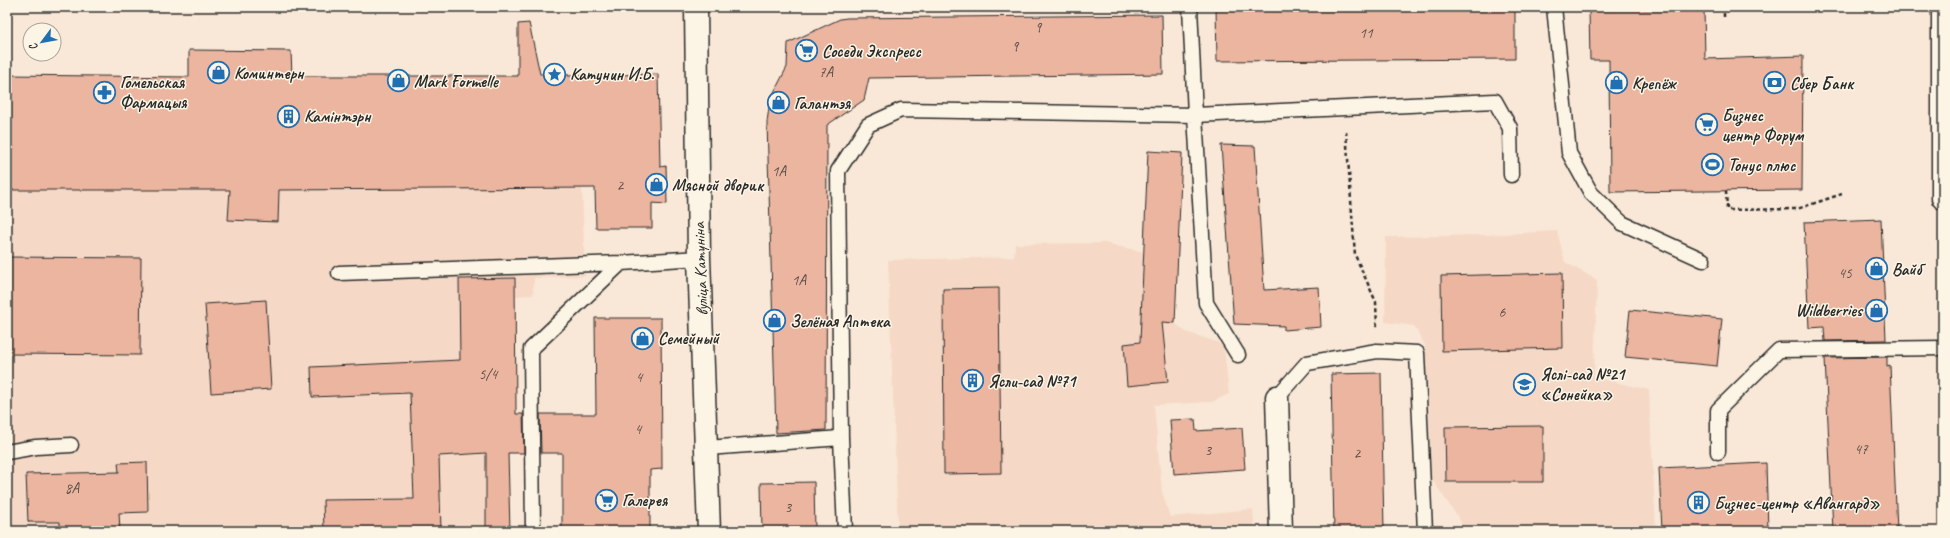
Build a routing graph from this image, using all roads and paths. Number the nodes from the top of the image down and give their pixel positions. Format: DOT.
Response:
graph roads {
  1 [pos="696,7"];
  2 [pos="1190,7"];
  3 [pos="1554,7"];
  4 [pos="1724,7"];
  5 [pos="1943,7"];
  6 [pos="1724,17"];
  7 [pos="1344,108"];
  8 [pos="1195,115"];
  9 [pos="1511,175"];
  10 [pos="1726,191"];
  11 [pos="1842,194"];
  12 [pos="1943,198"];
  13 [pos="699,258"];
  14 [pos="1703,260"];
  15 [pos="621,263"];
  16 [pos="340,273"];
  17 [pos="1943,348"];
  18 [pos="1377,351"];
  19 [pos="1238,355"];
  20 [pos="1277,397"];
  21 [pos="841,438"];
  22 [pos="71,445"];
  23 [pos="707,448"];
  24 [pos="7,452"];
  25 [pos="1718,452"];
  26 [pos="534,531"];
  27 [pos="709,531"];
  28 [pos="845,531"];
  29 [pos="1281,531"];
  30 [pos="1425,531"];
  1 -- 13 [label="street, вуліца Катуніна"];
  2 -- 8 [label="lane"];
  3 -- 14 [label="lane"];
  4 -- 6 [label="path"];
  5 -- 12 [label="street"];
  7 -- 8 [label="lane"];
  7 -- 9 [label="lane"];
  7 -- 18 [label="path"];
  8 -- 19 [label="lane"];
  8 -- 21 [label="lane"];
  10 -- 11 [label="path"];
  13 -- 15 [label="lane"];
  13 -- 23 [label="street, вуліца Катуніна"];
  15 -- 16 [label="lane"];
  15 -- 26 [label="lane"];
  17 -- 25 [label="lane"];
  18 -- 20 [label="lane"];
  18 -- 30 [label="lane"];
  20 -- 29 [label="street"];
  21 -- 23 [label="lane"];
  21 -- 28 [label="lane"];
  22 -- 24 [label="lane"];
  23 -- 27 [label="street, вуліца Катуніна"];
}
